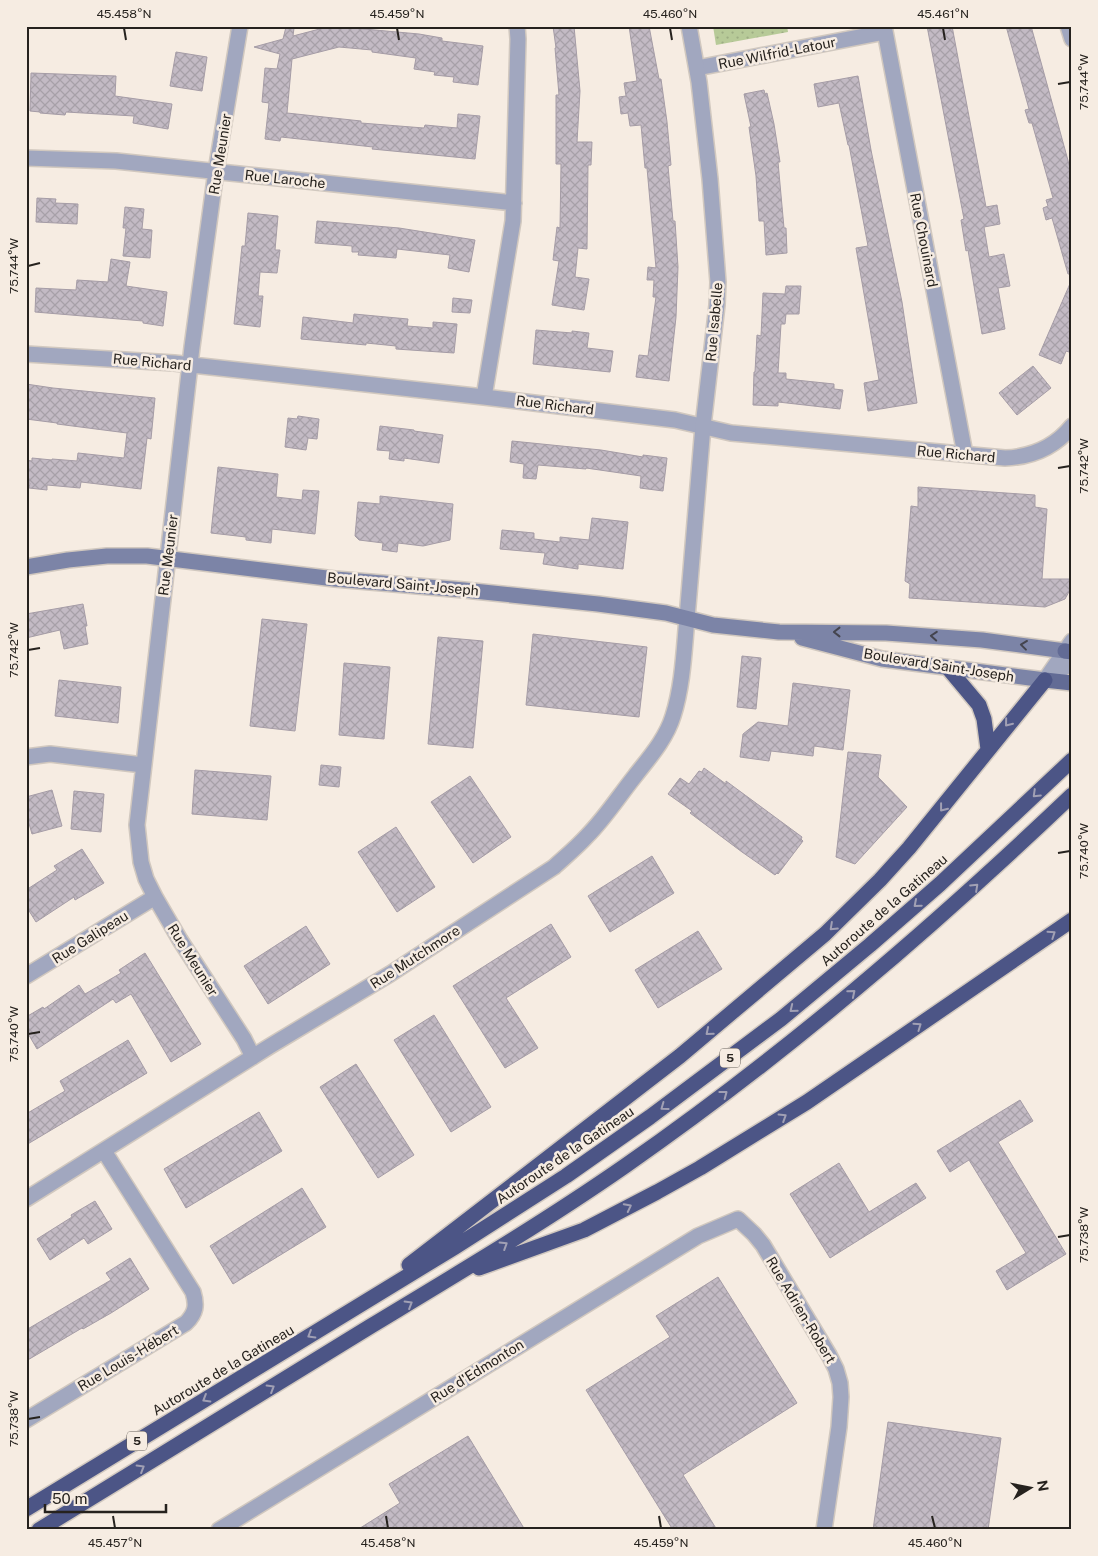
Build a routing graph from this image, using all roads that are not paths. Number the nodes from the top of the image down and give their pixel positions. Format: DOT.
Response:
graph roads {
  1 [pos="240,26"];
  2 [pos="517,26"];
  3 [pos="689,26"];
  4 [pos="1068,26"];
  5 [pos="885,29"];
  6 [pos="1072,39"];
  7 [pos="697,68"];
  8 [pos="26,158"];
  9 [pos="216,171"];
  10 [pos="514,203"];
  11 [pos="26,354"];
  12 [pos="190,365"];
  13 [pos="484,397"];
  14 [pos="703,426"];
  15 [pos="1072,426"];
  16 [pos="964,454"];
  17 [pos="168,559"];
  18 [pos="26,567"];
  19 [pos="687,618"];
  20 [pos="779,632"];
  21 [pos="1070,652"];
  22 [pos="948,668"];
  23 [pos="1045,680"];
  24 [pos="1072,683"];
  25 [pos="988,749"];
  26 [pos="26,757"];
  27 [pos="1072,760"];
  28 [pos="143,764"];
  29 [pos="1072,795"];
  30 [pos="155,897"];
  31 [pos="1072,920"];
  32 [pos="26,976"];
  33 [pos="253,1057"];
  34 [pos="104,1151"];
  35 [pos="26,1199"];
  36 [pos="738,1219"];
  37 [pos="448,1280"];
  38 [pos="352,1310"];
  39 [pos="26,1420"];
  40 [pos="26,1509"];
  41 [pos="39,1530"];
  42 [pos="219,1530"];
  43 [pos="824,1530"];
  1 -- 9 [label="street, Rue Meunier"];
  2 -- 10 [label="street"];
  3 -- 7 [label="street, Rue Isabelle"];
  4 -- 6 [label="street"];
  5 -- 7 [label="street, Rue Wilfrid-Latour"];
  5 -- 16 [label="street, Rue Chouinard"];
  7 -- 14 [label="street, Rue Isabelle"];
  8 -- 9 [label="street, Rue Laroche"];
  9 -- 10 [label="street, Rue Laroche"];
  9 -- 12 [label="street, Rue Meunier"];
  10 -- 13 [label="street"];
  11 -- 12 [label="street, Rue Richard"];
  12 -- 13 [label="street, Rue Richard"];
  12 -- 17 [label="street, Rue Meunier"];
  13 -- 14 [label="street, Rue Richard"];
  14 -- 16 [label="street, Rue Richard"];
  14 -- 19 [label="street, Rue Isabelle"];
  15 -- 16 [label="street, Rue Richard"];
  17 -- 18 [label="main road, Boulevard Saint-Joseph"];
  17 -- 19 [label="main road, Boulevard Saint-Joseph"];
  17 -- 28 [label="street, Rue Meunier"];
  19 -- 20 [label="main road, Boulevard Saint-Joseph"];
  19 -- 33 [label="street, Rue Mutchmore"];
  21 -- 20 [label="main road, Boulevard Saint-Joseph, one-way"];
  20 -- 22 [label="main road, Boulevard Saint-Joseph"];
  21 -- 23 [label="street"];
  22 -- 23 [label="main road, Boulevard Saint-Joseph"];
  22 -- 25 [label="highway"];
  23 -- 24 [label="main road, Boulevard Saint-Joseph"];
  23 -- 25 [label="highway, one-way"];
  25 -- 38 [label="highway, one-way"];
  26 -- 28 [label="street"];
  27 -- 38 [label="highway, Autoroute de la Gatineau / 5, one-way"];
  28 -- 30 [label="street, Rue Meunier"];
  37 -- 29 [label="highway, 5, one-way"];
  30 -- 32 [label="street, Rue Galipeau"];
  30 -- 33 [label="street, Rue Meunier"];
  37 -- 31 [label="highway, one-way"];
  33 -- 34 [label="street, Rue Mutchmore"];
  34 -- 35 [label="street, Rue Mutchmore"];
  34 -- 39 [label="street, Rue Louis-Hébert"];
  36 -- 42 [label="street, Rue d'Edmonton"];
  36 -- 43 [label="street, Rue Adrien-Robert"];
  41 -- 37 [label="highway, 5, one-way"];
  38 -- 40 [label="highway, Autoroute de la Gatineau / 5, one-way"];
}
